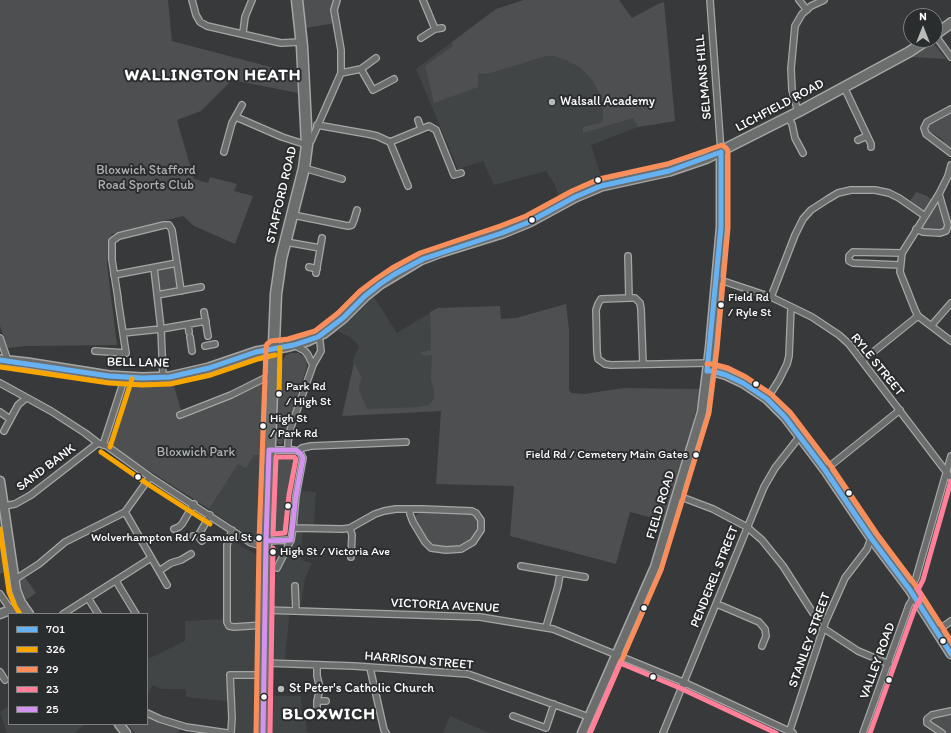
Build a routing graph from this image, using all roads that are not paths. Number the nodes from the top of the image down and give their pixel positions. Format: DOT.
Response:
graph roads {
  1 [pos="192,0"];
  2 [pos="252,0"];
  3 [pos="298,0"];
  4 [pos="337,0"];
  5 [pos="423,0"];
  6 [pos="710,0"];
  7 [pos="799,0"];
  8 [pos="824,0"];
  9 [pos="807,10"];
  10 [pos="442,28"];
  11 [pos="435,29"];
  12 [pos="243,33"];
  13 [pos="421,38"];
  14 [pos="301,42"];
  15 [pos="943,46"];
  16 [pos="915,48"];
  17 [pos="951,57"];
  18 [pos="377,58"];
  19 [pos="361,70"];
  20 [pos="341,74"];
  21 [pos="394,79"];
  22 [pos="844,87"];
  23 [pos="242,105"];
  24 [pos="951,109"];
  25 [pos="798,112"];
  26 [pos="236,117"];
  27 [pos="788,117"];
  28 [pos="418,120"];
  29 [pos="317,125"];
  30 [pos="421,129"];
  31 [pos="867,136"];
  32 [pos="858,140"];
  33 [pos="390,142"];
  34 [pos="307,144"];
  35 [pos="871,147"];
  36 [pos="224,152"];
  37 [pos="721,152"];
  38 [pos="951,152"];
  39 [pos="803,153"];
  40 [pos="951,165"];
  41 [pos="304,168"];
  42 [pos="326,169"];
  43 [pos="461,173"];
  44 [pos="324,175"];
  45 [pos="342,179"];
  46 [pos="408,186"];
  47 [pos="939,194"];
  48 [pos="357,210"];
  49 [pos="293,215"];
  50 [pos="925,216"];
  51 [pos="916,229"];
  52 [pos="322,238"];
  53 [pos="286,242"];
  54 [pos="320,248"];
  55 [pos="902,253"];
  56 [pos="628,256"];
  57 [pos="177,263"];
  58 [pos="900,265"];
  59 [pos="309,267"];
  60 [pos="154,268"];
  61 [pos="114,275"];
  62 [pos="717,279"];
  63 [pos="202,287"];
  64 [pos="181,291"];
  65 [pos="157,295"];
  66 [pos="771,297"];
  67 [pos="629,298"];
  68 [pos="951,303"];
  69 [pos="791,307"];
  70 [pos="204,312"];
  71 [pos="918,316"];
  72 [pos="206,321"];
  73 [pos="188,325"];
  74 [pos="931,326"];
  75 [pos="161,329"];
  76 [pos="123,333"];
  77 [pos="318,337"];
  78 [pos="0,338"];
  79 [pos="951,341"];
  80 [pos="209,342"];
  81 [pos="294,345"];
  82 [pos="273,348"];
  83 [pos="95,351"];
  84 [pos="192,351"];
  85 [pos="4,361"];
  86 [pos="862,361"];
  87 [pos="643,364"];
  88 [pos="313,365"];
  89 [pos="708,367"];
  90 [pos="125,377"];
  91 [pos="163,377"];
  92 [pos="272,377"];
  93 [pos="0,383"];
  94 [pos="26,398"];
  95 [pos="767,399"];
  96 [pos="900,410"];
  97 [pos="0,412"];
  98 [pos="180,414"];
  99 [pos="10,419"];
  100 [pos="4,431"];
  101 [pos="800,436"];
  102 [pos="406,442"];
  103 [pos="101,444"];
  104 [pos="269,450"];
  105 [pos="288,450"];
  106 [pos="298,451"];
  107 [pos="951,456"];
  108 [pos="825,470"];
  109 [pos="947,472"];
  110 [pos="150,477"];
  111 [pos="951,478"];
  112 [pos="0,481"];
  113 [pos="676,495"];
  114 [pos="194,504"];
  115 [pos="4,506"];
  116 [pos="410,509"];
  117 [pos="125,512"];
  118 [pos="210,515"];
  119 [pos="747,527"];
  120 [pos="293,528"];
  121 [pos="350,528"];
  122 [pos="174,529"];
  123 [pos="232,530"];
  124 [pos="871,538"];
  125 [pos="291,540"];
  126 [pos="202,541"];
  127 [pos="266,544"];
  128 [pos="190,554"];
  129 [pos="351,557"];
  130 [pos="151,558"];
  131 [pos="521,566"];
  132 [pos="277,568"];
  133 [pos="159,571"];
  134 [pos="560,574"];
  135 [pos="585,577"];
  136 [pos="14,580"];
  137 [pos="116,581"];
  138 [pos="167,585"];
  139 [pos="295,586"];
  140 [pos="912,593"];
  141 [pos="0,594"];
  142 [pos="88,598"];
  143 [pos="717,604"];
  144 [pos="26,610"];
  145 [pos="264,610"];
  146 [pos="296,611"];
  147 [pos="11,613"];
  148 [pos="16,613"];
  149 [pos="65,613"];
  150 [pos="97,613"];
  151 [pos="135,613"];
  152 [pos="951,621"];
  153 [pos="264,625"];
  154 [pos="824,626"];
  155 [pos="546,627"];
  156 [pos="937,631"];
  157 [pos="762,646"];
  158 [pos="616,654"];
  159 [pos="951,654"];
  160 [pos="267,663"];
  161 [pos="888,664"];
  162 [pos="317,665"];
  163 [pos="370,668"];
  164 [pos="0,673"];
  165 [pos="265,675"];
  166 [pos="5,680"];
  167 [pos="683,682"];
  168 [pos="317,701"];
  169 [pos="326,701"];
  170 [pos="554,704"];
  171 [pos="951,711"];
  172 [pos="148,713"];
  173 [pos="317,713"];
  174 [pos="513,716"];
  175 [pos="589,717"];
  176 [pos="120,725"];
  177 [pos="186,727"];
  178 [pos="385,732"];
  179 [pos="791,732"];
  180 [pos="126,733"];
  181 [pos="182,733"];
  182 [pos="227,733"];
  183 [pos="231,733"];
  184 [pos="263,733"];
  185 [pos="582,733"];
  186 [pos="663,733"];
  187 [pos="863,733"];
  188 [pos="942,733"];
  1 -- 12 [label="street"];
  2 -- 12 [label="street"];
  3 -- 14 [label="highway, STAFFORD ROAD"];
  4 -- 20 [label="street"];
  5 -- 11 [label="street"];
  6 -- 37 [label="street, SELMANS HILL"];
  7 -- 9 [label="street"];
  8 -- 9 [label="street"];
  9 -- 25 [label="street"];
  10 -- 11 [label="street"];
  11 -- 13 [label="street"];
  12 -- 14 [label="street"];
  14 -- 34 [label="highway, STAFFORD ROAD"];
  15 -- 17 [label="street"];
  16 -- 22 [label="main road, LICHFIELD ROAD"];
  18 -- 19 [label="street"];
  19 -- 20 [label="street"];
  19 -- 21 [label="street"];
  20 -- 29 [label="street"];
  22 -- 25 [label="main road, LICHFIELD ROAD"];
  22 -- 31 [label="street"];
  23 -- 26 [label="street"];
  24 -- 38 [label="street"];
  25 -- 27 [label="main road, LICHFIELD ROAD"];
  26 -- 34 [label="street"];
  26 -- 36 [label="street"];
  27 -- 37 [label="main road, LICHFIELD ROAD"];
  27 -- 39 [label="street"];
  28 -- 30 [label="street"];
  29 -- 33 [label="street"];
  29 -- 34 [label="street"];
  30 -- 33 [label="street"];
  30 -- 43 [label="street"];
  31 -- 32 [label="street"];
  31 -- 35 [label="street"];
  33 -- 46 [label="street"];
  34 -- 41 [label="highway, STAFFORD ROAD"];
  37 -- 62 [label="street, FIELD ROAD"];
  37 -- 77 [label="main road, LICHFIELD ROAD"];
  40 -- 47 [label="street"];
  41 -- 44 [label="street"];
  41 -- 49 [label="highway, STAFFORD ROAD"];
  42 -- 44 [label="street"];
  44 -- 45 [label="street"];
  47 -- 50 [label="street"];
  47 -- 51 [label="street"];
  48 -- 49 [label="street"];
  49 -- 53 [label="highway, STAFFORD ROAD"];
  50 -- 51 [label="street"];
  50 -- 66 [label="street"];
  51 -- 55 [label="street"];
  52 -- 54 [label="street"];
  53 -- 54 [label="street"];
  53 -- 82 [label="highway, STAFFORD ROAD"];
  54 -- 59 [label="street"];
  55 -- 58 [label="street"];
  55 -- 58 [label="street"];
  56 -- 67 [label="street"];
  57 -- 60 [label="street"];
  57 -- 61 [label="street"];
  57 -- 64 [label="street"];
  58 -- 71 [label="street"];
  60 -- 61 [label="street"];
  60 -- 65 [label="street"];
  61 -- 76 [label="street"];
  62 -- 66 [label="street, RYLE STREET"];
  62 -- 89 [label="street, FIELD ROAD"];
  63 -- 64 [label="street"];
  64 -- 65 [label="street"];
  65 -- 75 [label="street"];
  66 -- 69 [label="street, RYLE STREET"];
  67 -- 87 [label="street"];
  67 -- 87 [label="street"];
  68 -- 74 [label="street"];
  69 -- 86 [label="street, RYLE STREET"];
  69 -- 95 [label="street"];
  70 -- 72 [label="street"];
  71 -- 74 [label="street"];
  71 -- 86 [label="street"];
  72 -- 73 [label="street"];
  72 -- 80 [label="street"];
  73 -- 75 [label="street"];
  73 -- 84 [label="street"];
  74 -- 79 [label="street"];
  75 -- 76 [label="street"];
  75 -- 91 [label="street"];
  76 -- 83 [label="street"];
  77 -- 81 [label="main road, LICHFIELD ROAD"];
  77 -- 88 [label="street"];
  78 -- 85 [label="street"];
  81 -- 82 [label="main road, LICHFIELD ROAD"];
  81 -- 88 [label="street"];
  82 -- 91 [label="main road, BELL LANE"];
  82 -- 92 [label="highway, STAFFORD ROAD"];
  85 -- 90 [label="main road, BELL LANE"];
  86 -- 96 [label="street, RYLE STREET"];
  87 -- 89 [label="street"];
  88 -- 105 [label="street"];
  89 -- 95 [label="street"];
  89 -- 113 [label="street, FIELD ROAD"];
  90 -- 91 [label="main road, BELL LANE"];
  90 -- 103 [label="street"];
  92 -- 98 [label="street"];
  92 -- 104 [label="highway, STAFFORD ROAD"];
  93 -- 94 [label="street"];
  94 -- 99 [label="street"];
  94 -- 103 [label="street"];
  95 -- 101 [label="street"];
  96 -- 108 [label="street"];
  96 -- 109 [label="street, RYLE STREET"];
  97 -- 99 [label="street"];
  99 -- 100 [label="street"];
  101 -- 108 [label="street"];
  101 -- 119 [label="street, PENDEREL STREET"];
  102 -- 106 [label="street"];
  103 -- 110 [label="street"];
  103 -- 115 [label="street, SAND BANK"];
  104 -- 105 [label="street"];
  104 -- 127 [label="highway, STAFFORD ROAD"];
  105 -- 106 [label="street"];
  106 -- 120 [label="street"];
  107 -- 109 [label="street, VALLEY ROAD"];
  108 -- 124 [label="street"];
  109 -- 111 [label="street, RYLE STREET"];
  109 -- 140 [label="street, VALLEY ROAD"];
  110 -- 114 [label="street"];
  110 -- 117 [label="street"];
  112 -- 115 [label="street"];
  113 -- 119 [label="street"];
  113 -- 158 [label="street, FIELD ROAD"];
  114 -- 118 [label="street"];
  114 -- 122 [label="street"];
  115 -- 136 [label="street"];
  116 -- 116 [label="street"];
  116 -- 121 [label="street"];
  117 -- 130 [label="street"];
  117 -- 136 [label="street"];
  118 -- 123 [label="street"];
  118 -- 126 [label="street"];
  119 -- 143 [label="street, PENDEREL STREET"];
  119 -- 154 [label="street"];
  120 -- 121 [label="street"];
  120 -- 125 [label="street"];
  121 -- 129 [label="street"];
  123 -- 127 [label="street"];
  123 -- 153 [label="street"];
  124 -- 140 [label="street"];
  124 -- 154 [label="street, STANLEY STREET"];
  125 -- 127 [label="street"];
  125 -- 132 [label="street"];
  127 -- 145 [label="highway, STAFFORD ROAD"];
  128 -- 133 [label="street"];
  130 -- 133 [label="street"];
  130 -- 137 [label="street"];
  131 -- 134 [label="street"];
  133 -- 138 [label="street"];
  134 -- 135 [label="street"];
  134 -- 155 [label="street"];
  136 -- 144 [label="street"];
  137 -- 142 [label="street"];
  137 -- 151 [label="street"];
  139 -- 146 [label="street"];
  140 -- 156 [label="street"];
  140 -- 161 [label="street, VALLEY ROAD"];
  141 -- 147 [label="street"];
  142 -- 149 [label="street"];
  142 -- 150 [label="street"];
  143 -- 157 [label="street"];
  143 -- 167 [label="street, PENDEREL STREET"];
  144 -- 148 [label="street"];
  145 -- 146 [label="street, VICTORIA AVENUE"];
  145 -- 153 [label="highway, STAFFORD ROAD"];
  146 -- 155 [label="street, VICTORIA AVENUE"];
  152 -- 156 [label="street"];
  153 -- 160 [label="highway, STAFFORD ROAD"];
  154 -- 161 [label="street"];
  154 -- 179 [label="street, STANLEY STREET"];
  155 -- 158 [label="street, VICTORIA AVENUE"];
  156 -- 159 [label="street"];
  158 -- 167 [label="street, VICTORIA AVENUE"];
  158 -- 175 [label="street, FIELD ROAD"];
  160 -- 162 [label="street, HARRISON STREET"];
  160 -- 165 [label="highway, STAFFORD ROAD"];
  161 -- 187 [label="street, VALLEY ROAD"];
  162 -- 163 [label="street, HARRISON STREET"];
  162 -- 168 [label="street"];
  163 -- 170 [label="street, HARRISON STREET"];
  163 -- 178 [label="street"];
  164 -- 166 [label="street"];
  165 -- 183 [label="street"];
  165 -- 184 [label="highway, STAFFORD ROAD"];
  167 -- 179 [label="street, VICTORIA AVENUE"];
  167 -- 186 [label="street, PENDEREL STREET"];
  168 -- 169 [label="street"];
  168 -- 173 [label="street"];
  170 -- 174 [label="street"];
  170 -- 175 [label="street, HARRISON STREET"];
  171 -- 188 [label="street"];
  172 -- 177 [label="street"];
  175 -- 185 [label="street, FIELD ROAD"];
  176 -- 180 [label="street"];
  177 -- 181 [label="street"];
  177 -- 182 [label="street"];
}
